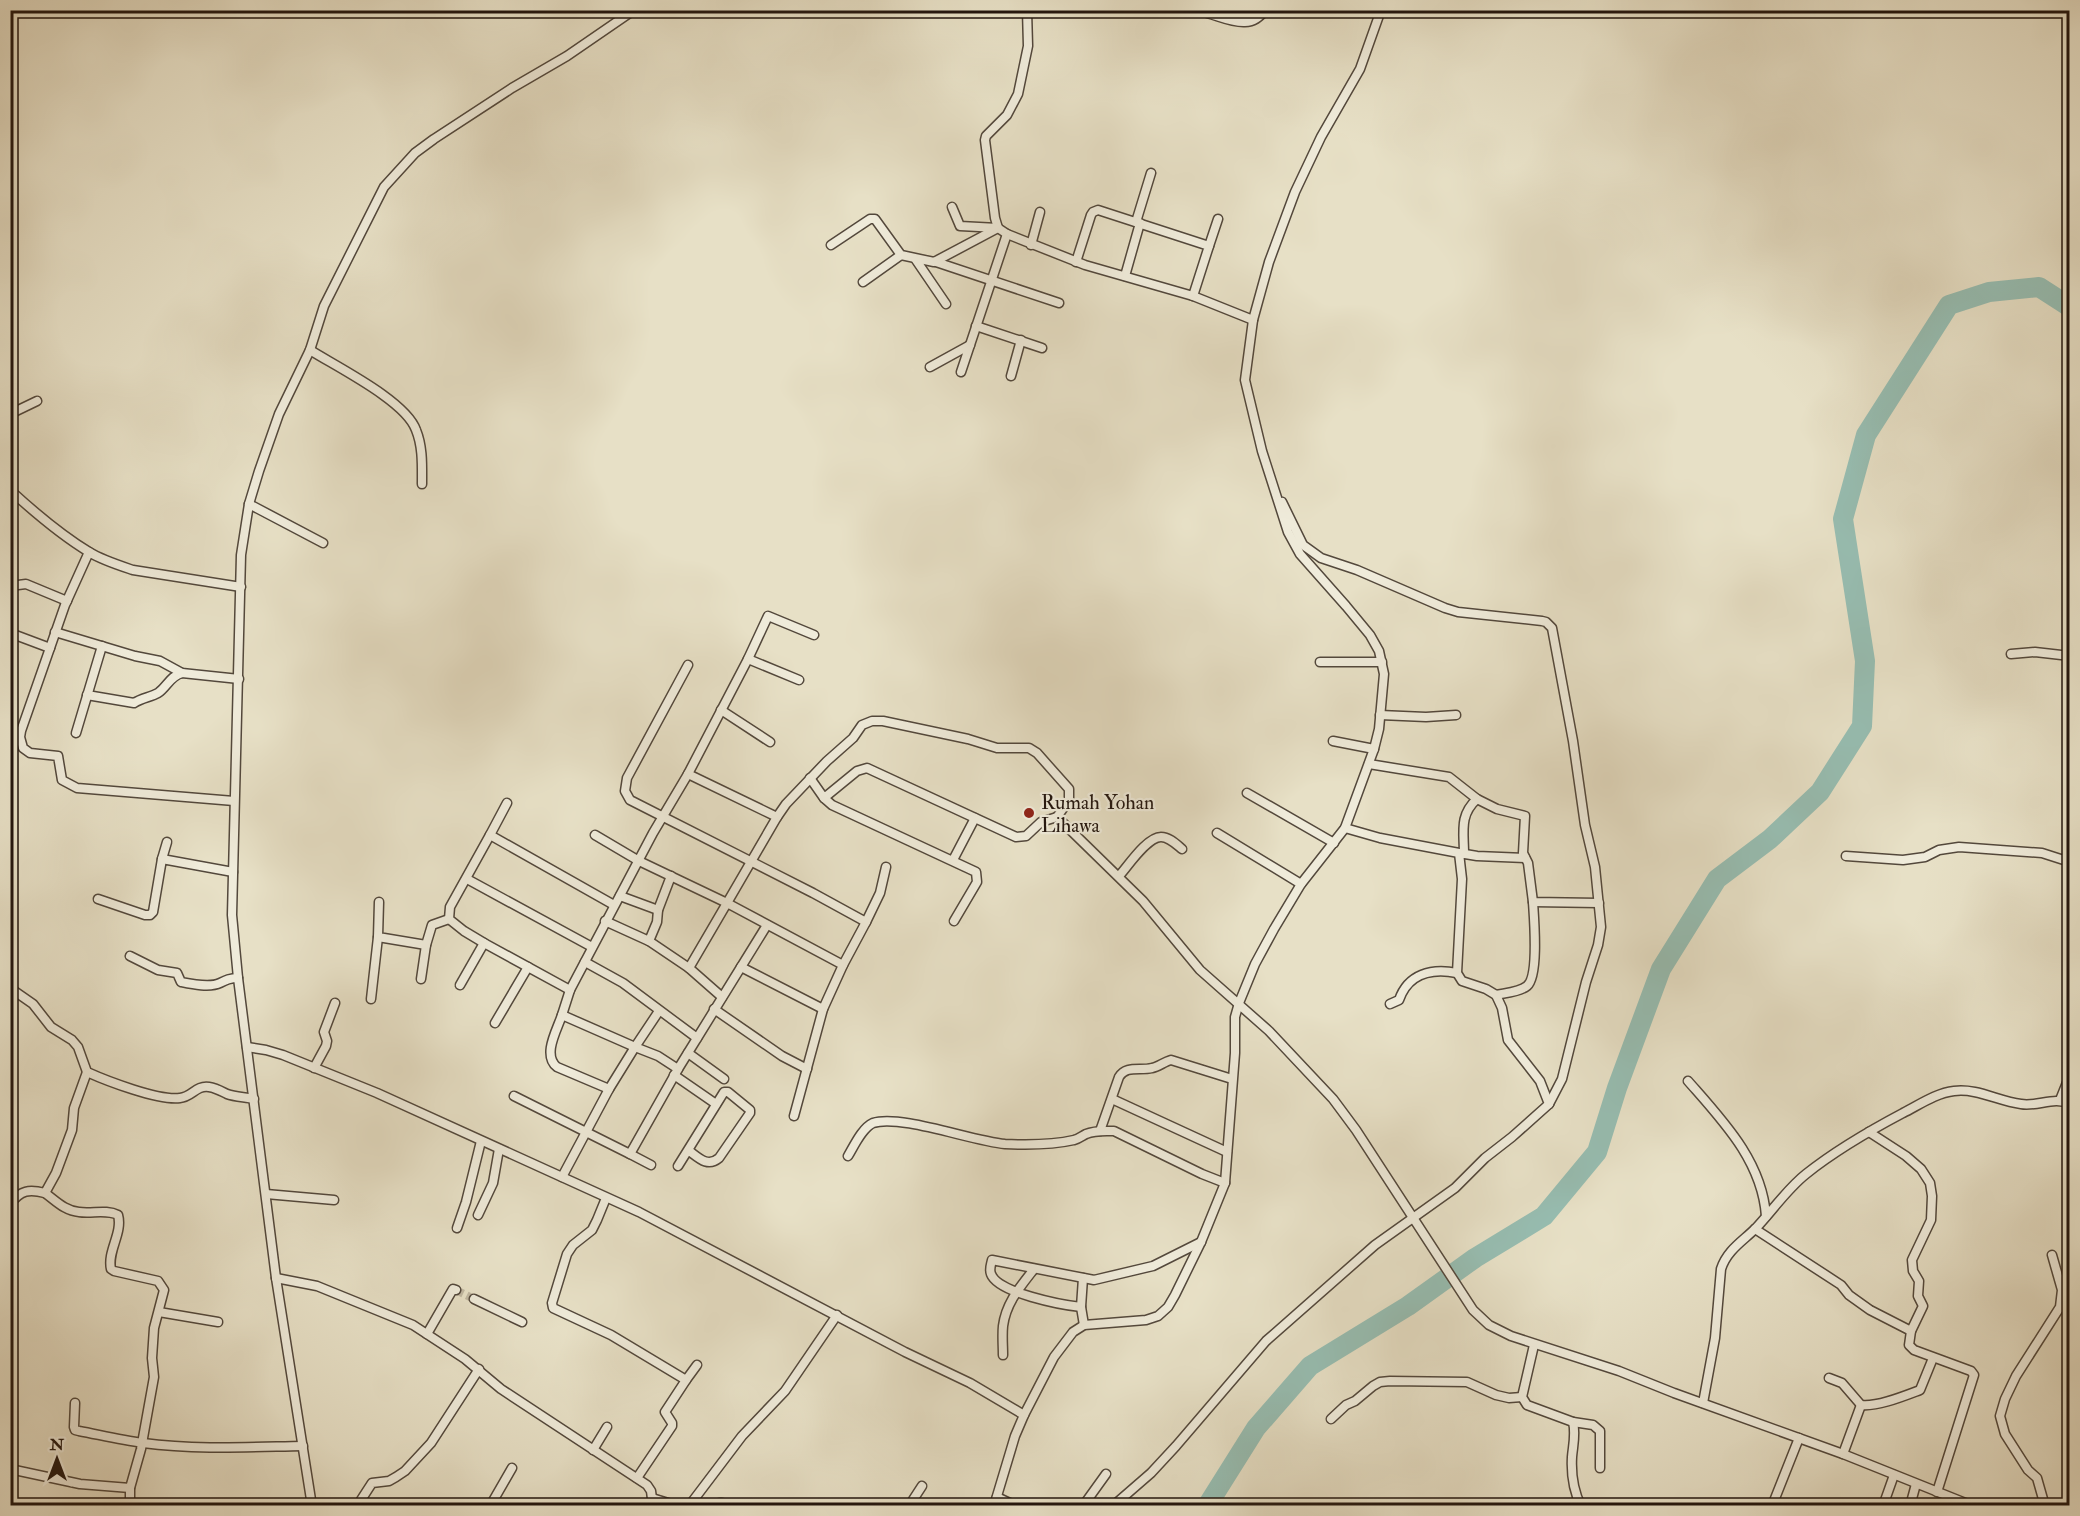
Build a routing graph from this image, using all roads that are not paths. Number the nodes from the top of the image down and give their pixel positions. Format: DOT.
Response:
graph roads {
  1 [pos="633,10"];
  2 [pos="1027,10"];
  3 [pos="1156,10"];
  4 [pos="1381,10"];
  5 [pos="1191,11"];
  6 [pos="1265,11"];
  7 [pos="1151,172"];
  8 [pos="952,207"];
  9 [pos="1040,212"];
  10 [pos="1218,219"];
  11 [pos="1138,223"];
  12 [pos="998,228"];
  13 [pos="1007,234"];
  14 [pos="831,244"];
  15 [pos="1031,244"];
  16 [pos="1209,246"];
  17 [pos="901,255"];
  18 [pos="916,260"];
  19 [pos="936,262"];
  20 [pos="1077,262"];
  21 [pos="1125,276"];
  22 [pos="863,282"];
  23 [pos="991,282"];
  24 [pos="1193,296"];
  25 [pos="1059,303"];
  26 [pos="946,304"];
  27 [pos="1252,321"];
  28 [pos="976,326"];
  29 [pos="1021,340"];
  30 [pos="970,345"];
  31 [pos="1042,348"];
  32 [pos="310,351"];
  33 [pos="930,367"];
  34 [pos="961,372"];
  35 [pos="1011,376"];
  36 [pos="37,401"];
  37 [pos="10,414"];
  38 [pos="422,484"];
  39 [pos="10,490"];
  40 [pos="1276,494"];
  41 [pos="249,504"];
  42 [pos="322,543"];
  43 [pos="89,552"];
  44 [pos="10,586"];
  45 [pos="240,587"];
  46 [pos="67,601"];
  47 [pos="55,632"];
  48 [pos="10,633"];
  49 [pos="814,635"];
  50 [pos="102,646"];
  51 [pos="50,648"];
  52 [pos="2011,654"];
  53 [pos="2070,656"];
  54 [pos="748,659"];
  55 [pos="1320,662"];
  56 [pos="1382,662"];
  57 [pos="688,665"];
  58 [pos="182,674"];
  59 [pos="239,679"];
  60 [pos="799,680"];
  61 [pos="87,694"];
  62 [pos="721,710"];
  63 [pos="1380,715"];
  64 [pos="1456,715"];
  65 [pos="76,733"];
  66 [pos="1333,741"];
  67 [pos="770,742"];
  68 [pos="1374,749"];
  69 [pos="1369,764"];
  70 [pos="688,774"];
  71 [pos="810,778"];
  72 [pos="1247,793"];
  73 [pos="824,798"];
  74 [pos="1477,799"];
  75 [pos="234,801"];
  76 [pos="507,803"];
  77 [pos="663,816"];
  78 [pos="777,817"];
  79 [pos="1057,817"];
  80 [pos="975,818"];
  81 [pos="1346,828"];
  82 [pos="1216,833"];
  83 [pos="490,835"];
  84 [pos="595,835"];
  85 [pos="166,842"];
  86 [pos="1334,843"];
  87 [pos="1182,849"];
  88 [pos="1461,853"];
  89 [pos="1846,856"];
  90 [pos="1526,858"];
  91 [pos="162,859"];
  92 [pos="953,860"];
  93 [pos="639,861"];
  94 [pos="751,862"];
  95 [pos="2070,862"];
  96 [pos="886,867"];
  97 [pos="233,872"];
  98 [pos="671,876"];
  99 [pos="1119,876"];
  100 [pos="467,879"];
  101 [pos="1301,884"];
  102 [pos="620,896"];
  103 [pos="98,899"];
  104 [pos="379,902"];
  105 [pos="1533,902"];
  106 [pos="727,903"];
  107 [pos="1599,903"];
  108 [pos="614,905"];
  109 [pos="658,910"];
  110 [pos="448,919"];
  111 [pos="605,921"];
  112 [pos="954,921"];
  113 [pos="866,922"];
  114 [pos="767,924"];
  115 [pos="378,938"];
  116 [pos="649,941"];
  117 [pos="484,943"];
  118 [pos="426,945"];
  119 [pos="592,947"];
  120 [pos="130,956"];
  121 [pos="585,962"];
  122 [pos="843,965"];
  123 [pos="528,967"];
  124 [pos="741,967"];
  125 [pos="689,968"];
  126 [pos="1457,973"];
  127 [pos="238,978"];
  128 [pos="421,979"];
  129 [pos="460,985"];
  130 [pos="10,988"];
  131 [pos="570,990"];
  132 [pos="1496,995"];
  133 [pos="722,996"];
  134 [pos="371,999"];
  135 [pos="335,1003"];
  136 [pos="1239,1003"];
  137 [pos="1390,1004"];
  138 [pos="714,1009"];
  139 [pos="824,1010"];
  140 [pos="660,1011"];
  141 [pos="562,1015"];
  142 [pos="495,1023"];
  143 [pos="697,1038"];
  144 [pos="247,1047"];
  145 [pos="635,1047"];
  146 [pos="688,1053"];
  147 [pos="314,1068"];
  148 [pos="807,1069"];
  149 [pos="87,1072"];
  150 [pos="676,1072"];
  151 [pos="2070,1074"];
  152 [pos="724,1079"];
  153 [pos="1232,1079"];
  154 [pos="1688,1081"];
  155 [pos="609,1089"];
  156 [pos="514,1096"];
  157 [pos="254,1099"];
  158 [pos="1112,1099"];
  159 [pos="2061,1100"];
  160 [pos="716,1104"];
  161 [pos="1549,1104"];
  162 [pos="2070,1104"];
  163 [pos="794,1116"];
  164 [pos="1100,1131"];
  165 [pos="1869,1132"];
  166 [pos="586,1133"];
  167 [pos="481,1140"];
  168 [pos="499,1149"];
  169 [pos="688,1150"];
  170 [pos="1227,1152"];
  171 [pos="630,1154"];
  172 [pos="848,1156"];
  173 [pos="651,1165"];
  174 [pos="678,1166"];
  175 [pos="562,1177"];
  176 [pos="1225,1183"];
  177 [pos="45,1193"];
  178 [pos="266,1194"];
  179 [pos="606,1198"];
  180 [pos="334,1200"];
  181 [pos="10,1204"];
  182 [pos="478,1215"];
  183 [pos="1766,1216"];
  184 [pos="1413,1217"];
  185 [pos="457,1228"];
  186 [pos="1755,1229"];
  187 [pos="1201,1242"];
  188 [pos="2052,1255"];
  189 [pos="1034,1269"];
  190 [pos="276,1278"];
  191 [pos="1083,1278"];
  192 [pos="456,1290"];
  193 [pos="1016,1291"];
  194 [pos="474,1299"];
  195 [pos="1081,1307"];
  196 [pos="159,1312"];
  197 [pos="837,1315"];
  198 [pos="218,1322"];
  199 [pos="522,1322"];
  200 [pos="1084,1325"];
  201 [pos="1911,1331"];
  202 [pos="427,1334"];
  203 [pos="1534,1345"];
  204 [pos="1003,1355"];
  205 [pos="1933,1358"];
  206 [pos="697,1365"];
  207 [pos="478,1369"];
  208 [pos="1829,1377"];
  209 [pos="686,1380"];
  210 [pos="1522,1396"];
  211 [pos="75,1403"];
  212 [pos="1703,1403"];
  213 [pos="1861,1405"];
  214 [pos="1024,1415"];
  215 [pos="1331,1419"];
  216 [pos="1573,1422"];
  217 [pos="607,1427"];
  218 [pos="1800,1438"];
  219 [pos="142,1443"];
  220 [pos="303,1446"];
  221 [pos="593,1450"];
  222 [pos="1842,1454"];
  223 [pos="10,1468"];
  224 [pos="512,1468"];
  225 [pos="1600,1468"];
  226 [pos="1106,1474"];
  227 [pos="1894,1475"];
  228 [pos="638,1478"];
  229 [pos="1916,1484"];
  230 [pos="922,1486"];
  231 [pos="130,1488"];
  232 [pos="1937,1492"];
  233 [pos="995,1501"];
  234 [pos="652,1502"];
  235 [pos="130,1506"];
  236 [pos="312,1506"];
  237 [pos="360,1506"];
  238 [pos="468,1506"];
  239 [pos="479,1506"];
  240 [pos="493,1506"];
  241 [pos="678,1506"];
  242 [pos="689,1506"];
  243 [pos="700,1506"];
  244 [pos="738,1506"];
  245 [pos="909,1506"];
  246 [pos="1016,1506"];
  247 [pos="1083,1506"];
  248 [pos="1113,1506"];
  249 [pos="1581,1506"];
  250 [pos="1772,1506"];
  251 [pos="1883,1506"];
  252 [pos="1910,1506"];
  253 [pos="1973,1506"];
  254 [pos="2045,1506"];
  1 -- 32 [label="street"];
  2 -- 12 [label="street"];
  3 -- 5 [label="street"];
  4 -- 27 [label="street"];
  5 -- 6 [label="street"];
  7 -- 11 [label="street"];
  8 -- 12 [label="street"];
  9 -- 15 [label="street"];
  10 -- 16 [label="street"];
  11 -- 16 [label="street"];
  11 -- 20 [label="street"];
  11 -- 21 [label="street"];
  12 -- 13 [label="street"];
  12 -- 19 [label="street"];
  13 -- 15 [label="street"];
  13 -- 23 [label="street"];
  14 -- 17 [label="street"];
  15 -- 20 [label="street"];
  16 -- 24 [label="street"];
  17 -- 18 [label="street"];
  17 -- 22 [label="street"];
  18 -- 19 [label="street"];
  18 -- 26 [label="street"];
  19 -- 23 [label="street"];
  20 -- 21 [label="street"];
  21 -- 24 [label="street"];
  23 -- 25 [label="street"];
  23 -- 28 [label="street"];
  24 -- 27 [label="street"];
  27 -- 40 [label="street"];
  28 -- 29 [label="street"];
  28 -- 30 [label="street"];
  29 -- 31 [label="street"];
  29 -- 35 [label="street"];
  30 -- 33 [label="street"];
  30 -- 34 [label="street"];
  32 -- 38 [label="street"];
  32 -- 41 [label="street"];
  36 -- 37 [label="street"];
  39 -- 43 [label="street"];
  40 -- 56 [label="street"];
  40 -- 107 [label="street"];
  41 -- 42 [label="street"];
  41 -- 45 [label="street"];
  43 -- 45 [label="street"];
  43 -- 46 [label="street"];
  44 -- 46 [label="street"];
  45 -- 59 [label="street"];
  46 -- 47 [label="street"];
  47 -- 50 [label="street"];
  47 -- 51 [label="street"];
  48 -- 51 [label="street"];
  49 -- 54 [label="street"];
  50 -- 58 [label="street"];
  50 -- 61 [label="street"];
  51 -- 75 [label="street"];
  52 -- 53 [label="street"];
  54 -- 60 [label="street"];
  54 -- 62 [label="street"];
  55 -- 56 [label="street"];
  56 -- 63 [label="street"];
  57 -- 77 [label="street"];
  58 -- 59 [label="street"];
  58 -- 61 [label="street"];
  59 -- 75 [label="street"];
  61 -- 65 [label="street"];
  62 -- 67 [label="street"];
  62 -- 70 [label="street"];
  63 -- 64 [label="street"];
  63 -- 68 [label="street"];
  66 -- 68 [label="street"];
  68 -- 69 [label="street"];
  69 -- 74 [label="street"];
  69 -- 81 [label="street"];
  70 -- 77 [label="street"];
  70 -- 78 [label="street"];
  71 -- 73 [label="street"];
  71 -- 78 [label="street"];
  71 -- 79 [label="street"];
  72 -- 86 [label="street"];
  73 -- 80 [label="street"];
  73 -- 92 [label="street"];
  74 -- 88 [label="street"];
  74 -- 90 [label="street"];
  75 -- 97 [label="street"];
  76 -- 83 [label="street"];
  77 -- 93 [label="street"];
  77 -- 94 [label="street"];
  78 -- 94 [label="street"];
  79 -- 80 [label="street"];
  79 -- 99 [label="street"];
  80 -- 92 [label="street"];
  81 -- 86 [label="street"];
  81 -- 88 [label="street"];
  82 -- 101 [label="street"];
  83 -- 100 [label="street"];
  83 -- 108 [label="street"];
  84 -- 93 [label="street"];
  85 -- 91 [label="street"];
  86 -- 101 [label="street"];
  87 -- 99 [label="street"];
  88 -- 90 [label="street"];
  88 -- 126 [label="street"];
  89 -- 95 [label="street"];
  90 -- 105 [label="street"];
  91 -- 97 [label="street"];
  91 -- 103 [label="street"];
  92 -- 112 [label="street"];
  93 -- 98 [label="street"];
  93 -- 102 [label="street"];
  94 -- 106 [label="street"];
  94 -- 113 [label="street"];
  96 -- 113 [label="street"];
  97 -- 127 [label="street"];
  98 -- 106 [label="street"];
  98 -- 109 [label="street"];
  99 -- 136 [label="street"];
  100 -- 110 [label="street"];
  100 -- 119 [label="street"];
  101 -- 136 [label="street"];
  102 -- 108 [label="street"];
  102 -- 109 [label="street"];
  104 -- 115 [label="street"];
  105 -- 107 [label="street"];
  105 -- 132 [label="street"];
  106 -- 114 [label="street"];
  106 -- 125 [label="street"];
  107 -- 161 [label="street"];
  108 -- 111 [label="street"];
  109 -- 116 [label="street"];
  110 -- 117 [label="street"];
  110 -- 118 [label="street"];
  111 -- 116 [label="street"];
  111 -- 119 [label="street"];
  113 -- 122 [label="street"];
  114 -- 122 [label="street"];
  114 -- 124 [label="street"];
  115 -- 118 [label="street"];
  115 -- 134 [label="street"];
  116 -- 125 [label="street"];
  117 -- 123 [label="street"];
  117 -- 129 [label="street"];
  118 -- 128 [label="street"];
  119 -- 121 [label="street"];
  120 -- 127 [label="street"];
  121 -- 131 [label="street"];
  121 -- 140 [label="street"];
  122 -- 139 [label="street"];
  123 -- 131 [label="street"];
  123 -- 142 [label="street"];
  124 -- 133 [label="street"];
  124 -- 139 [label="street"];
  125 -- 133 [label="street"];
  126 -- 132 [label="street"];
  126 -- 137 [label="street"];
  127 -- 144 [label="street"];
  130 -- 149 [label="street"];
  131 -- 141 [label="street"];
  132 -- 161 [label="street"];
  133 -- 138 [label="street"];
  135 -- 147 [label="street"];
  136 -- 153 [label="street"];
  136 -- 184 [label="street"];
  138 -- 143 [label="street"];
  138 -- 148 [label="street"];
  139 -- 148 [label="street"];
  140 -- 143 [label="street"];
  140 -- 145 [label="street"];
  141 -- 145 [label="street"];
  141 -- 155 [label="street"];
  143 -- 146 [label="street"];
  144 -- 147 [label="street"];
  144 -- 157 [label="street"];
  145 -- 150 [label="street"];
  145 -- 155 [label="street"];
  146 -- 150 [label="street"];
  146 -- 152 [label="street"];
  147 -- 167 [label="street"];
  148 -- 163 [label="street"];
  149 -- 157 [label="street"];
  149 -- 177 [label="street"];
  150 -- 160 [label="street"];
  150 -- 171 [label="street"];
  151 -- 159 [label="street"];
  153 -- 158 [label="street"];
  153 -- 170 [label="street"];
  154 -- 183 [label="street"];
  155 -- 166 [label="street"];
  156 -- 166 [label="street"];
  157 -- 178 [label="street"];
  158 -- 164 [label="street"];
  158 -- 170 [label="street"];
  159 -- 162 [label="street"];
  159 -- 165 [label="street"];
  160 -- 169 [label="street"];
  160 -- 169 [label="street"];
  161 -- 184 [label="street"];
  164 -- 172 [label="street"];
  164 -- 176 [label="street"];
  165 -- 183 [label="street"];
  165 -- 201 [label="street"];
  166 -- 171 [label="street"];
  166 -- 175 [label="street"];
  167 -- 168 [label="street"];
  167 -- 185 [label="street"];
  168 -- 175 [label="street"];
  168 -- 182 [label="street"];
  169 -- 174 [label="street"];
  170 -- 176 [label="street"];
  171 -- 173 [label="street"];
  175 -- 179 [label="street"];
  176 -- 187 [label="street"];
  177 -- 181 [label="street"];
  177 -- 196 [label="street"];
  178 -- 180 [label="street"];
  178 -- 190 [label="street"];
  179 -- 197 [label="street"];
  179 -- 209 [label="street"];
  183 -- 186 [label="street"];
  184 -- 203 [label="street"];
  184 -- 248 [label="street"];
  186 -- 201 [label="street"];
  186 -- 212 [label="street"];
  187 -- 191 [label="street"];
  187 -- 200 [label="street"];
  188 -- 254 [label="street"];
  189 -- 191 [label="street"];
  189 -- 193 [label="street"];
  189 -- 193 [label="street"];
  190 -- 202 [label="street"];
  190 -- 220 [label="street"];
  191 -- 195 [label="street"];
  192 -- 202 [label="street"];
  193 -- 195 [label="street"];
  193 -- 204 [label="street"];
  194 -- 199 [label="street"];
  195 -- 200 [label="street"];
  196 -- 198 [label="street"];
  196 -- 219 [label="street"];
  197 -- 214 [label="street"];
  197 -- 242 [label="street"];
  200 -- 214 [label="street"];
  201 -- 205 [label="street"];
  202 -- 207 [label="street"];
  203 -- 210 [label="street"];
  203 -- 212 [label="street"];
  205 -- 213 [label="street"];
  205 -- 232 [label="street"];
  206 -- 209 [label="street"];
  207 -- 221 [label="street"];
  207 -- 237 [label="street"];
  208 -- 213 [label="street"];
  209 -- 228 [label="street"];
  210 -- 215 [label="street"];
  210 -- 216 [label="street"];
  211 -- 219 [label="street"];
  212 -- 218 [label="street"];
  213 -- 222 [label="street"];
  214 -- 233 [label="street"];
  216 -- 225 [label="street"];
  216 -- 249 [label="street"];
  217 -- 221 [label="street"];
  218 -- 222 [label="street"];
  218 -- 250 [label="street"];
  219 -- 220 [label="street"];
  219 -- 231 [label="street"];
  220 -- 236 [label="street"];
  221 -- 228 [label="street"];
  222 -- 227 [label="street"];
  223 -- 231 [label="street"];
  224 -- 240 [label="street"];
  226 -- 247 [label="street"];
  227 -- 229 [label="street"];
  227 -- 251 [label="street"];
  228 -- 234 [label="street"];
  229 -- 232 [label="street"];
  229 -- 252 [label="street"];
  230 -- 245 [label="street"];
  231 -- 235 [label="street"];
  232 -- 253 [label="street"];
  233 -- 246 [label="street"];
  234 -- 241 [label="street"];
  238 -- 239 [label="street"];
  243 -- 244 [label="street"];
}
